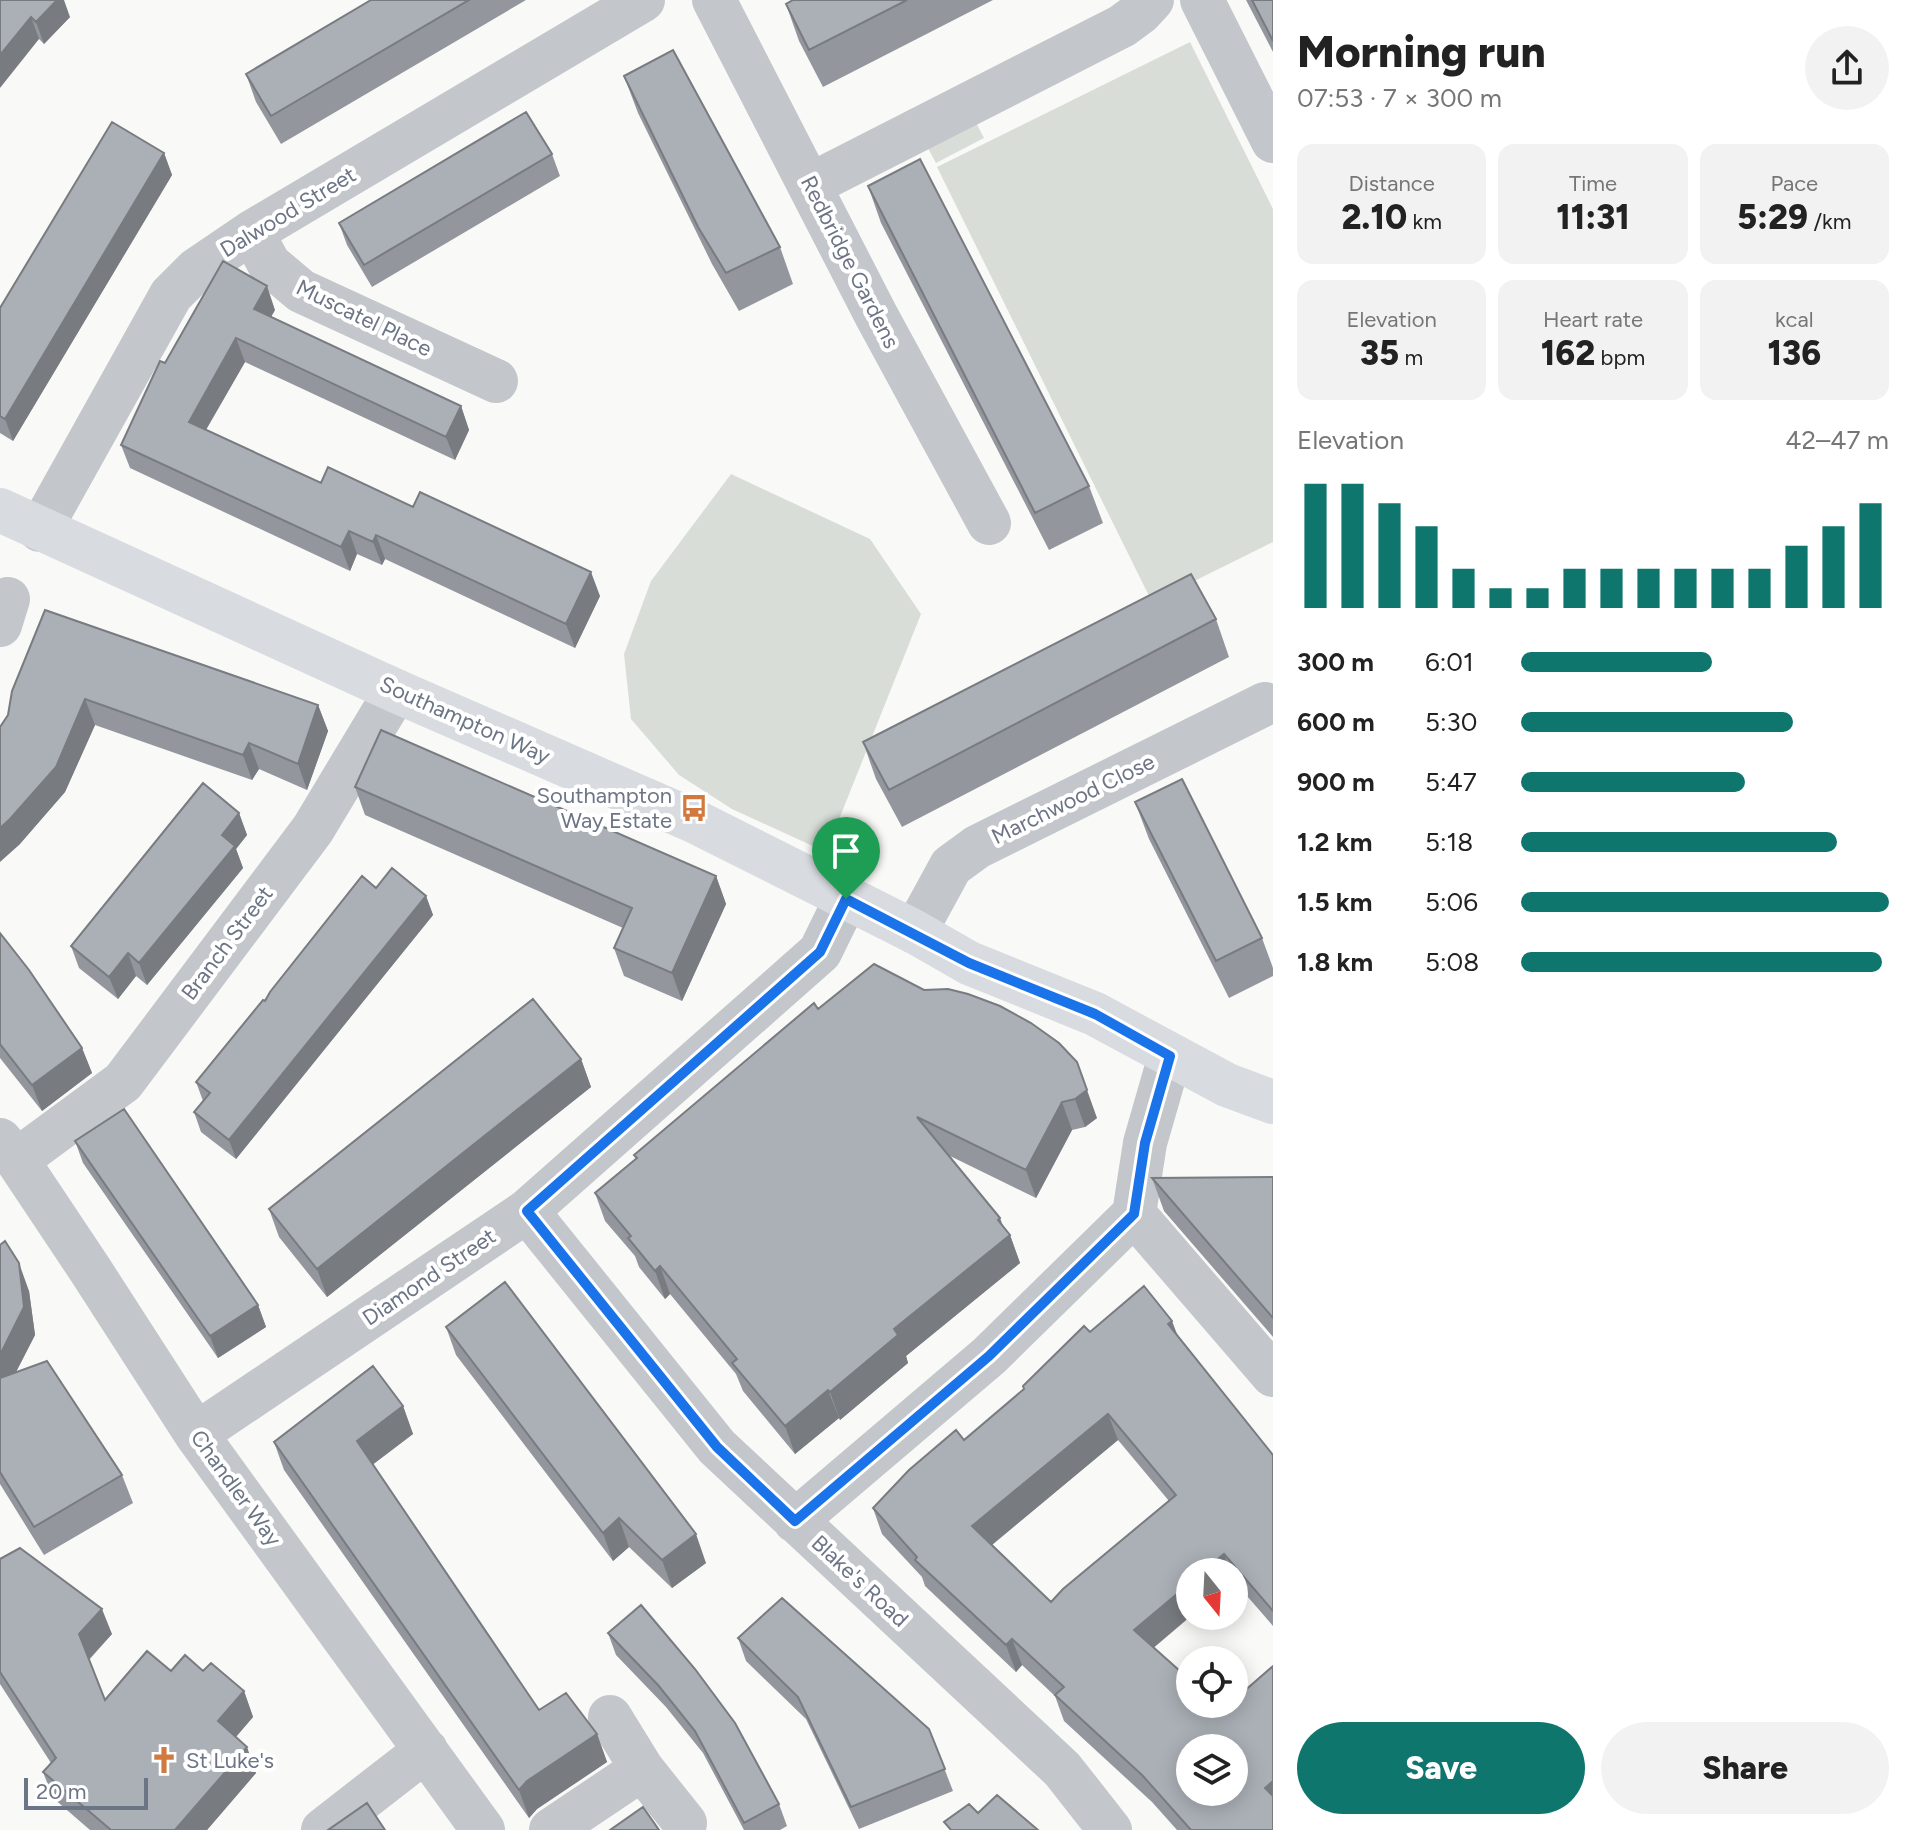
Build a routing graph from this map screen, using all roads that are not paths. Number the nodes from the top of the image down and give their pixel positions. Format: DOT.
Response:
graph roads {
  1 [pos="643,0"];
  2 [pos="714,0"];
  3 [pos="1152,0"];
  4 [pos="1202,0"];
  5 [pos="1273,141"];
  6 [pos="810,185"];
  7 [pos="252,232"];
  8 [pos="496,381"];
  9 [pos="0,510"];
  10 [pos="989,523"];
  11 [pos="40,530"];
  12 [pos="396,691"];
  13 [pos="1265,704"];
  14 [pos="846,899"];
  15 [pos="915,932"];
  16 [pos="1170,1056"];
  17 [pos="1273,1102"];
  18 [pos="8,1150"];
  19 [pos="527,1211"];
  20 [pos="1134,1214"];
  21 [pos="1273,1375"];
  22 [pos="196,1434"];
  23 [pos="795,1521"];
  24 [pos="610,1717"];
  25 [pos="426,1750"];
  26 [pos="642,1769"];
  27 [pos="685,1823"];
  28 [pos="323,1830"];
  29 [pos="483,1830"];
  30 [pos="551,1830"];
  31 [pos="1110,1830"];
  1 -- 7 [label="street, Dalwood Street"];
  2 -- 6 [label="street, Redbridge Gardens"];
  3 -- 6 [label="street"];
  4 -- 5 [label="street"];
  6 -- 10 [label="street, Redbridge Gardens"];
  7 -- 8 [label="street, Muscatel Place"];
  7 -- 11 [label="street, Dalwood Street"];
  9 -- 11 [label="main road, Southampton Way"];
  11 -- 12 [label="main road, Southampton Way"];
  12 -- 14 [label="main road, Southampton Way"];
  12 -- 18 [label="street, Branch Street"];
  13 -- 15 [label="street, Marchwood Close"];
  14 -- 15 [label="main road, Southampton Way"];
  14 -- 19 [label="street, Diamond Street"];
  15 -- 16 [label="main road, Southampton Way"];
  16 -- 17 [label="main road, Southampton Way"];
  16 -- 20 [label="street"];
  18 -- 22 [label="street, Chandler Way"];
  19 -- 22 [label="street, Diamond Street"];
  19 -- 23 [label="street, Blake's Road"];
  20 -- 21 [label="street"];
  20 -- 23 [label="street"];
  22 -- 25 [label="street, Chandler Way"];
  23 -- 31 [label="street, Blake's Road"];
  24 -- 26 [label="street"];
  25 -- 28 [label="street"];
  25 -- 29 [label="street, Chandler Way"];
  26 -- 27 [label="street"];
  26 -- 30 [label="street"];
}
